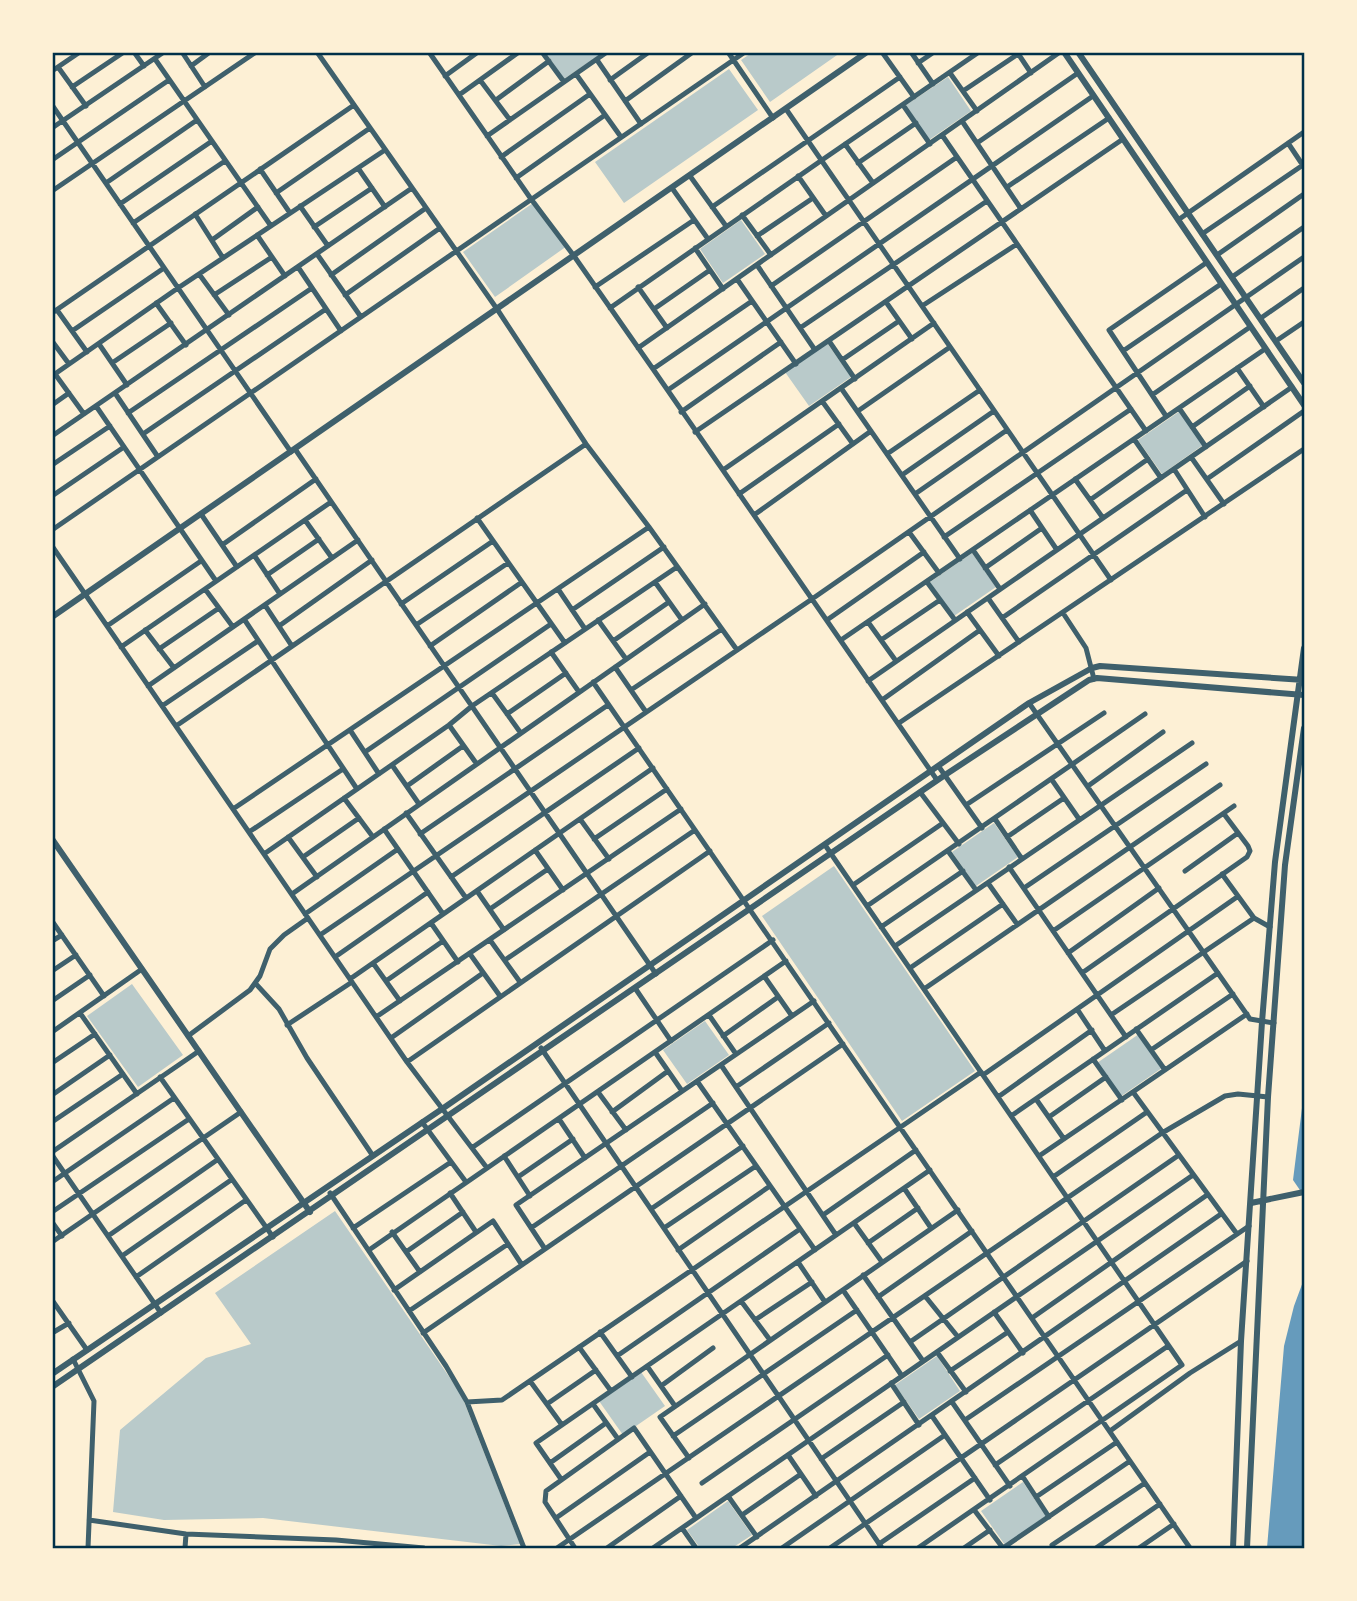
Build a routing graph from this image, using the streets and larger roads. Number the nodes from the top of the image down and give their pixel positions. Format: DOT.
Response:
graph roads {
  1 [pos="80,52"];
  2 [pos="124,52"];
  3 [pos="134,52"];
  4 [pos="164,52"];
  5 [pos="182,52"];
  6 [pos="210,52"];
  7 [pos="256,52"];
  8 [pos="317,52"];
  9 [pos="478,52"];
  10 [pos="519,52"];
  11 [pos="542,52"];
  12 [pos="607,52"];
  13 [pos="649,52"];
  14 [pos="693,52"];
  15 [pos="728,52"];
  16 [pos="746,52"];
  17 [pos="867,52"];
  18 [pos="882,52"];
  19 [pos="911,52"];
  20 [pos="934,52"];
  21 [pos="979,52"];
  22 [pos="1062,52"];
  23 [pos="1078,52"];
  24 [pos="430,53"];
  25 [pos="1018,53"];
  26 [pos="155,59"];
  27 [pos="597,60"];
  28 [pos="549,61"];
  29 [pos="734,61"];
  30 [pos="918,63"];
  31 [pos="144,66"];
  32 [pos="191,66"];
  33 [pos="55,69"];
  34 [pos="950,72"];
  35 [pos="1031,73"];
  36 [pos="1078,73"];
  37 [pos="576,74"];
  38 [pos="445,76"];
  39 [pos="900,77"];
  40 [pos="169,80"];
  41 [pos="481,80"];
  42 [pos="610,80"];
  43 [pos="564,82"];
  44 [pos="933,84"];
  45 [pos="72,87"];
  46 [pos="205,87"];
  47 [pos="963,91"];
  48 [pos="590,94"];
  49 [pos="459,95"];
  50 [pos="1093,96"];
  51 [pos="914,97"];
  52 [pos="496,100"];
  53 [pos="184,101"];
  54 [pos="625,101"];
  55 [pos="354,104"];
  56 [pos="902,104"];
  57 [pos="52,105"];
  58 [pos="86,106"];
  59 [pos="786,108"];
  60 [pos="977,111"];
  61 [pos="605,115"];
  62 [pos="773,118"];
  63 [pos="1109,118"];
  64 [pos="197,120"];
  65 [pos="510,120"];
  66 [pos="63,121"];
  67 [pos="962,121"];
  68 [pos="916,123"];
  69 [pos="641,124"];
  70 [pos="52,128"];
  71 [pos="370,128"];
  72 [pos="1304,132"];
  73 [pos="942,135"];
  74 [pos="487,136"];
  75 [pos="621,137"];
  76 [pos="1123,139"];
  77 [pos="212,141"];
  78 [pos="808,141"];
  79 [pos="78,142"];
  80 [pos="977,143"];
  81 [pos="1288,143"];
  82 [pos="845,144"];
  83 [pos="930,144"];
  84 [pos="1143,147"];
  85 [pos="385,150"];
  86 [pos="1133,155"];
  87 [pos="501,157"];
  88 [pos="957,157"];
  89 [pos="52,160"];
  90 [pos="821,160"];
  91 [pos="225,161"];
  92 [pos="92,163"];
  93 [pos="858,163"];
  94 [pos="993,166"];
  95 [pos="1304,166"];
  96 [pos="358,168"];
  97 [pos="260,169"];
  98 [pos="690,176"];
  99 [pos="798,176"];
  100 [pos="516,178"];
  101 [pos="973,179"];
  102 [pos="106,183"];
  103 [pos="241,183"];
  104 [pos="873,183"];
  105 [pos="1007,187"];
  106 [pos="372,188"];
  107 [pos="412,188"];
  108 [pos="672,188"];
  109 [pos="52,191"];
  110 [pos="276,193"];
  111 [pos="1304,194"];
  112 [pos="813,198"];
  113 [pos="531,199"];
  114 [pos="849,200"];
  115 [pos="987,201"];
  116 [pos="120,204"];
  117 [pos="300,206"];
  118 [pos="258,207"];
  119 [pos="385,207"];
  120 [pos="712,207"];
  121 [pos="426,208"];
  122 [pos="1021,209"];
  123 [pos="290,213"];
  124 [pos="1188,213"];
  125 [pos="195,214"];
  126 [pos="742,215"];
  127 [pos="826,216"];
  128 [pos="694,220"];
  129 [pos="1178,220"];
  130 [pos="864,222"];
  131 [pos="1002,222"];
  132 [pos="134,223"];
  133 [pos="1197,225"];
  134 [pos="271,226"];
  135 [pos="726,226"];
  136 [pos="1304,226"];
  137 [pos="314,227"];
  138 [pos="440,228"];
  139 [pos="1186,233"];
  140 [pos="1202,233"];
  141 [pos="257,235"];
  142 [pos="757,236"];
  143 [pos="708,239"];
  144 [pos="212,240"];
  145 [pos="880,244"];
  146 [pos="1017,244"];
  147 [pos="149,246"];
  148 [pos="328,246"];
  149 [pos="695,248"];
  150 [pos="456,251"];
  151 [pos="317,254"];
  152 [pos="771,255"];
  153 [pos="1217,255"];
  154 [pos="574,256"];
  155 [pos="272,257"];
  156 [pos="1304,257"];
  157 [pos="223,258"];
  158 [pos="1206,263"];
  159 [pos="894,264"];
  160 [pos="757,265"];
  161 [pos="298,267"];
  162 [pos="164,268"];
  163 [pos="710,270"];
  164 [pos="199,274"];
  165 [pos="331,275"];
  166 [pos="285,276"];
  167 [pos="1232,277"];
  168 [pos="737,279"];
  169 [pos="1221,284"];
  170 [pos="771,286"];
  171 [pos="909,286"];
  172 [pos="595,287"];
  173 [pos="638,287"];
  174 [pos="178,288"];
  175 [pos="312,288"];
  176 [pos="1304,288"];
  177 [pos="723,289"];
  178 [pos="214,295"];
  179 [pos="345,295"];
  180 [pos="1247,298"];
  181 [pos="752,300"];
  182 [pos="886,302"];
  183 [pos="156,303"];
  184 [pos="922,306"];
  185 [pos="1235,306"];
  186 [pos="610,308"];
  187 [pos="787,308"];
  188 [pos="326,309"];
  189 [pos="497,309"];
  190 [pos="654,309"];
  191 [pos="55,311"];
  192 [pos="229,315"];
  193 [pos="361,317"];
  194 [pos="1261,318"];
  195 [pos="899,321"];
  196 [pos="767,322"];
  197 [pos="1304,322"];
  198 [pos="170,323"];
  199 [pos="934,323"];
  200 [pos="1250,327"];
  201 [pos="667,328"];
  202 [pos="800,328"];
  203 [pos="206,330"];
  204 [pos="72,331"];
  205 [pos="341,331"];
  206 [pos="912,339"];
  207 [pos="829,341"];
  208 [pos="1276,341"];
  209 [pos="781,342"];
  210 [pos="53,343"];
  211 [pos="99,344"];
  212 [pos="186,345"];
  213 [pos="950,347"];
  214 [pos="638,348"];
  215 [pos="1265,349"];
  216 [pos="816,350"];
  217 [pos="221,351"];
  218 [pos="1123,351"];
  219 [pos="87,352"];
  220 [pos="842,360"];
  221 [pos="112,363"];
  222 [pos="69,364"];
  223 [pos="796,364"];
  224 [pos="1237,368"];
  225 [pos="653,369"];
  226 [pos="235,372"];
  227 [pos="1138,374"];
  228 [pos="54,375"];
  229 [pos="855,379"];
  230 [pos="1304,379"];
  231 [pos="127,385"];
  232 [pos="1250,386"];
  233 [pos="1292,387"];
  234 [pos="841,388"];
  235 [pos="1117,389"];
  236 [pos="668,390"];
  237 [pos="980,390"];
  238 [pos="69,393"];
  239 [pos="114,393"];
  240 [pos="250,394"];
  241 [pos="1152,395"];
  242 [pos="822,401"];
  243 [pos="52,405"];
  244 [pos="1304,405"];
  245 [pos="96,406"];
  246 [pos="1264,407"];
  247 [pos="1179,408"];
  248 [pos="1131,409"];
  249 [pos="858,411"];
  250 [pos="994,411"];
  251 [pos="1304,411"];
  252 [pos="128,412"];
  253 [pos="681,412"];
  254 [pos="84,414"];
  255 [pos="1166,416"];
  256 [pos="839,424"];
  257 [pos="110,426"];
  258 [pos="1192,427"];
  259 [pos="1007,430"];
  260 [pos="1146,430"];
  261 [pos="871,431"];
  262 [pos="695,432"];
  263 [pos="143,435"];
  264 [pos="52,436"];
  265 [pos="1134,439"];
  266 [pos="586,444"];
  267 [pos="853,444"];
  268 [pos="124,447"];
  269 [pos="1206,447"];
  270 [pos="1304,449"];
  271 [pos="293,451"];
  272 [pos="1024,453"];
  273 [pos="887,454"];
  274 [pos="158,457"];
  275 [pos="1191,457"];
  276 [pos="1148,459"];
  277 [pos="52,465"];
  278 [pos="1174,469"];
  279 [pos="140,470"];
  280 [pos="723,470"];
  281 [pos="1038,474"];
  282 [pos="902,475"];
  283 [pos="1161,478"];
  284 [pos="316,479"];
  285 [pos="1075,479"];
  286 [pos="1206,479"];
  287 [pos="1187,490"];
  288 [pos="738,494"];
  289 [pos="915,494"];
  290 [pos="1052,495"];
  291 [pos="52,496"];
  292 [pos="1090,500"];
  293 [pos="331,502"];
  294 [pos="1224,504"];
  295 [pos="1030,510"];
  296 [pos="201,514"];
  297 [pos="754,515"];
  298 [pos="931,517"];
  299 [pos="1205,517"];
  300 [pos="477,518"];
  301 [pos="1103,518"];
  302 [pos="305,520"];
  303 [pos="649,527"];
  304 [pos="1042,528"];
  305 [pos="179,529"];
  306 [pos="52,530"];
  307 [pos="909,532"];
  308 [pos="1079,534"];
  309 [pos="944,537"];
  310 [pos="319,539"];
  311 [pos="358,540"];
  312 [pos="493,541"];
  313 [pos="222,545"];
  314 [pos="52,546"];
  315 [pos="664,547"];
  316 [pos="972,550"];
  317 [pos="1057,550"];
  318 [pos="924,552"];
  319 [pos="1093,554"];
  320 [pos="254,555"];
  321 [pos="332,558"];
  322 [pos="960,559"];
  323 [pos="201,561"];
  324 [pos="372,561"];
  325 [pos="508,563"];
  326 [pos="237,567"];
  327 [pos="677,567"];
  328 [pos="985,568"];
  329 [pos="939,573"];
  330 [pos="267,575"];
  331 [pos="1111,580"];
  332 [pos="386,581"];
  333 [pos="216,582"];
  334 [pos="522,582"];
  335 [pos="655,582"];
  336 [pos="927,582"];
  337 [pos="205,589"];
  338 [pos="558,589"];
  339 [pos="1000,589"];
  340 [pos="85,594"];
  341 [pos="280,594"];
  342 [pos="988,597"];
  343 [pos="812,599"];
  344 [pos="940,600"];
  345 [pos="669,602"];
  346 [pos="537,603"];
  347 [pos="401,604"];
  348 [pos="705,604"];
  349 [pos="265,605"];
  350 [pos="219,608"];
  351 [pos="572,610"];
  352 [pos="967,612"];
  353 [pos="1063,613"];
  354 [pos="52,617"];
  355 [pos="1002,618"];
  356 [pos="244,620"];
  357 [pos="682,620"];
  358 [pos="827,620"];
  359 [pos="955,620"];
  360 [pos="598,621"];
  361 [pos="868,622"];
  362 [pos="551,624"];
  363 [pos="416,625"];
  364 [pos="107,626"];
  365 [pos="279,626"];
  366 [pos="233,627"];
  367 [pos="585,629"];
  368 [pos="722,629"];
  369 [pos="145,630"];
  370 [pos="980,630"];
  371 [pos="841,640"];
  372 [pos="881,640"];
  373 [pos="258,641"];
  374 [pos="613,641"];
  375 [pos="1019,642"];
  376 [pos="565,643"];
  377 [pos="292,646"];
  378 [pos="430,646"];
  379 [pos="121,647"];
  380 [pos="1304,648"];
  381 [pos="159,649"];
  382 [pos="737,650"];
  383 [pos="551,652"];
  384 [pos="999,656"];
  385 [pos="626,659"];
  386 [pos="271,660"];
  387 [pos="896,661"];
  388 [pos="444,666"];
  389 [pos="615,667"];
  390 [pos="174,668"];
  391 [pos="1092,668"];
  392 [pos="1162,671"];
  393 [pos="566,673"];
  394 [pos="1094,679"];
  395 [pos="1302,680"];
  396 [pos="868,681"];
  397 [pos="593,682"];
  398 [pos="1160,684"];
  399 [pos="148,686"];
  400 [pos="460,688"];
  401 [pos="631,690"];
  402 [pos="579,692"];
  403 [pos="492,693"];
  404 [pos="1301,695"];
  405 [pos="882,700"];
  406 [pos="1029,703"];
  407 [pos="608,705"];
  408 [pos="162,706"];
  409 [pos="472,706"];
  410 [pos="646,712"];
  411 [pos="1036,713"];
  412 [pos="1104,713"];
  413 [pos="507,714"];
  414 [pos="1145,714"];
  415 [pos="898,723"];
  416 [pos="449,725"];
  417 [pos="176,726"];
  418 [pos="624,727"];
  419 [pos="1304,728"];
  420 [pos="350,730"];
  421 [pos="520,732"];
  422 [pos="1163,732"];
  423 [pos="1192,743"];
  424 [pos="327,745"];
  425 [pos="1058,745"];
  426 [pos="464,746"];
  427 [pos="500,747"];
  428 [pos="639,748"];
  429 [pos="365,752"];
  430 [pos="476,764"];
  431 [pos="1206,764"];
  432 [pos="392,765"];
  433 [pos="1073,765"];
  434 [pos="939,767"];
  435 [pos="515,768"];
  436 [pos="653,768"];
  437 [pos="344,769"];
  438 [pos="932,772"];
  439 [pos="379,774"];
  440 [pos="944,775"];
  441 [pos="937,780"];
  442 [pos="1052,780"];
  443 [pos="1220,785"];
  444 [pos="407,786"];
  445 [pos="1088,786"];
  446 [pos="357,789"];
  447 [pos="667,789"];
  448 [pos="530,791"];
  449 [pos="920,792"];
  450 [pos="344,798"];
  451 [pos="1064,798"];
  452 [pos="419,804"];
  453 [pos="1101,804"];
  454 [pos="966,805"];
  455 [pos="1234,806"];
  456 [pos="681,808"];
  457 [pos="233,809"];
  458 [pos="406,813"];
  459 [pos="545,813"];
  460 [pos="1224,814"];
  461 [pos="359,818"];
  462 [pos="580,818"];
  463 [pos="995,819"];
  464 [pos="1079,819"];
  465 [pos="943,822"];
  466 [pos="1116,826"];
  467 [pos="982,828"];
  468 [pos="384,829"];
  469 [pos="695,830"];
  470 [pos="249,832"];
  471 [pos="559,833"];
  472 [pos="1238,833"];
  473 [pos="420,834"];
  474 [pos="288,837"];
  475 [pos="373,837"];
  476 [pos="1007,837"];
  477 [pos="52,839"];
  478 [pos="594,839"];
  479 [pos="959,844"];
  480 [pos="825,845"];
  481 [pos="1130,847"];
  482 [pos="398,849"];
  483 [pos="535,850"];
  484 [pos="710,851"];
  485 [pos="948,851"];
  486 [pos="831,853"];
  487 [pos="264,854"];
  488 [pos="435,855"];
  489 [pos="303,857"];
  490 [pos="609,859"];
  491 [pos="1022,859"];
  492 [pos="1010,867"];
  493 [pos="1144,868"];
  494 [pos="548,869"];
  495 [pos="413,871"];
  496 [pos="963,871"];
  497 [pos="1185,871"];
  498 [pos="587,874"];
  499 [pos="1222,874"];
  500 [pos="317,877"];
  501 [pos="451,877"];
  502 [pos="988,883"];
  503 [pos="853,885"];
  504 [pos="1024,888"];
  505 [pos="1159,888"];
  506 [pos="563,890"];
  507 [pos="976,890"];
  508 [pos="477,891"];
  509 [pos="428,892"];
  510 [pos="292,894"];
  511 [pos="601,894"];
  512 [pos="1237,897"];
  513 [pos="466,898"];
  514 [pos="745,901"];
  515 [pos="1003,904"];
  516 [pos="867,906"];
  517 [pos="490,909"];
  518 [pos="750,909"];
  519 [pos="1174,909"];
  520 [pos="1039,910"];
  521 [pos="443,914"];
  522 [pos="615,915"];
  523 [pos="307,916"];
  524 [pos="1254,918"];
  525 [pos="52,921"];
  526 [pos="431,923"];
  527 [pos="1017,925"];
  528 [pos="881,927"];
  529 [pos="1270,927"];
  530 [pos="504,930"];
  531 [pos="1188,930"];
  532 [pos="1053,931"];
  533 [pos="62,935"];
  534 [pos="320,935"];
  535 [pos="490,940"];
  536 [pos="773,940"];
  537 [pos="52,941"];
  538 [pos="443,941"];
  539 [pos="895,946"];
  540 [pos="1203,952"];
  541 [pos="1068,953"];
  542 [pos="470,954"];
  543 [pos="76,955"];
  544 [pos="335,957"];
  545 [pos="505,960"];
  546 [pos="786,961"];
  547 [pos="457,962"];
  548 [pos="373,963"];
  549 [pos="650,966"];
  550 [pos="910,968"];
  551 [pos="142,969"];
  552 [pos="52,971"];
  553 [pos="483,973"];
  554 [pos="1082,973"];
  555 [pos="1218,973"];
  556 [pos="656,974"];
  557 [pos="90,975"];
  558 [pos="764,976"];
  559 [pos="351,980"];
  560 [pos="386,981"];
  561 [pos="520,982"];
  562 [pos="255,984"];
  563 [pos="635,988"];
  564 [pos="924,989"];
  565 [pos="1233,994"];
  566 [pos="1097,995"];
  567 [pos="104,996"];
  568 [pos="500,996"];
  569 [pos="778,997"];
  570 [pos="52,1001"];
  571 [pos="400,1001"];
  572 [pos="814,1001"];
  573 [pos="1077,1009"];
  574 [pos="80,1013"];
  575 [pos="1247,1014"];
  576 [pos="709,1015"];
  577 [pos="1111,1015"];
  578 [pos="792,1016"];
  579 [pos="376,1017"];
  580 [pos="657,1021"];
  581 [pos="1262,1022"];
  582 [pos="829,1023"];
  583 [pos="1274,1023"];
  584 [pos="287,1025"];
  585 [pos="1136,1029"];
  586 [pos="1092,1030"];
  587 [pos="52,1032"];
  588 [pos="95,1034"];
  589 [pos="188,1036"];
  590 [pos="723,1036"];
  591 [pos="1126,1037"];
  592 [pos="391,1038"];
  593 [pos="671,1041"];
  594 [pos="537,1043"];
  595 [pos="843,1044"];
  596 [pos="1151,1050"];
  597 [pos="199,1051"];
  598 [pos="1105,1051"];
  599 [pos="543,1052"];
  600 [pos="655,1052"];
  601 [pos="736,1054"];
  602 [pos="110,1055"];
  603 [pos="1093,1059"];
  604 [pos="407,1062"];
  605 [pos="52,1063"];
  606 [pos="721,1065"];
  607 [pos="1165,1070"];
  608 [pos="668,1071"];
  609 [pos="123,1074"];
  610 [pos="982,1074"];
  611 [pos="160,1077"];
  612 [pos="1106,1077"];
  613 [pos="697,1081"];
  614 [pos="566,1084"];
  615 [pos="736,1087"];
  616 [pos="682,1091"];
  617 [pos="598,1092"];
  618 [pos="1133,1092"];
  619 [pos="136,1094"];
  620 [pos="52,1095"];
  621 [pos="1258,1096"];
  622 [pos="998,1097"];
  623 [pos="1268,1097"];
  624 [pos="174,1098"];
  625 [pos="1036,1099"];
  626 [pos="1122,1100"];
  627 [pos="713,1103"];
  628 [pos="579,1104"];
  629 [pos="751,1108"];
  630 [pos="442,1109"];
  631 [pos="241,1112"];
  632 [pos="612,1112"];
  633 [pos="1147,1112"];
  634 [pos="1011,1116"];
  635 [pos="448,1117"];
  636 [pos="1049,1117"];
  637 [pos="189,1119"];
  638 [pos="559,1119"];
  639 [pos="52,1122"];
  640 [pos="422,1122"];
  641 [pos="727,1124"];
  642 [pos="900,1127"];
  643 [pos="428,1130"];
  644 [pos="626,1130"];
  645 [pos="1162,1133"];
  646 [pos="202,1138"];
  647 [pos="573,1139"];
  648 [pos="1064,1139"];
  649 [pos="606,1143"];
  650 [pos="743,1146"];
  651 [pos="473,1147"];
  652 [pos="916,1150"];
  653 [pos="52,1154"];
  654 [pos="1179,1155"];
  655 [pos="373,1156"];
  656 [pos="504,1156"];
  657 [pos="1039,1156"];
  658 [pos="585,1158"];
  659 [pos="218,1160"];
  660 [pos="451,1162"];
  661 [pos="621,1166"];
  662 [pos="756,1166"];
  663 [pos="487,1168"];
  664 [pos="930,1170"];
  665 [pos="65,1173"];
  666 [pos="1193,1175"];
  667 [pos="518,1177"];
  668 [pos="1053,1177"];
  669 [pos="231,1180"];
  670 [pos="52,1181"];
  671 [pos="466,1182"];
  672 [pos="770,1186"];
  673 [pos="326,1187"];
  674 [pos="636,1187"];
  675 [pos="904,1188"];
  676 [pos="807,1191"];
  677 [pos="1304,1192"];
  678 [pos="450,1193"];
  679 [pos="79,1194"];
  680 [pos="1207,1195"];
  681 [pos="530,1196"];
  682 [pos="332,1197"];
  683 [pos="1066,1197"];
  684 [pos="246,1200"];
  685 [pos="1262,1201"];
  686 [pos="304,1202"];
  687 [pos="1251,1203"];
  688 [pos="784,1206"];
  689 [pos="918,1208"];
  690 [pos="650,1209"];
  691 [pos="958,1210"];
  692 [pos="52,1212"];
  693 [pos="310,1212"];
  694 [pos="463,1212"];
  695 [pos="93,1214"];
  696 [pos="1221,1214"];
  697 [pos="823,1215"];
  698 [pos="52,1222"];
  699 [pos="1083,1222"];
  700 [pos="854,1223"];
  701 [pos="1249,1226"];
  702 [pos="265,1228"];
  703 [pos="353,1228"];
  704 [pos="531,1228"];
  705 [pos="664,1228"];
  706 [pos="931,1228"];
  707 [pos="800,1229"];
  708 [pos="972,1231"];
  709 [pos="393,1232"];
  710 [pos="477,1232"];
  711 [pos="1237,1234"];
  712 [pos="836,1235"];
  713 [pos="62,1236"];
  714 [pos="108,1236"];
  715 [pos="273,1237"];
  716 [pos="1097,1241"];
  717 [pos="52,1242"];
  718 [pos="868,1243"];
  719 [pos="508,1244"];
  720 [pos="545,1249"];
  721 [pos="369,1250"];
  722 [pos="678,1250"];
  723 [pos="815,1250"];
  724 [pos="406,1252"];
  725 [pos="987,1253"];
  726 [pos="122,1256"];
  727 [pos="1247,1261"];
  728 [pos="798,1262"];
  729 [pos="882,1262"];
  730 [pos="1111,1262"];
  731 [pos="523,1265"];
  732 [pos="692,1269"];
  733 [pos="420,1272"];
  734 [pos="863,1275"];
  735 [pos="1004,1277"];
  736 [pos="136,1278"];
  737 [pos="812,1282"];
  738 [pos="1125,1283"];
  739 [pos="394,1290"];
  740 [pos="843,1290"];
  741 [pos="708,1293"];
  742 [pos="925,1296"];
  743 [pos="1017,1296"];
  744 [pos="878,1297"];
  745 [pos="1244,1299"];
  746 [pos="1257,1300"];
  747 [pos="741,1301"];
  748 [pos="53,1302"];
  749 [pos="825,1302"];
  750 [pos="1139,1303"];
  751 [pos="155,1304"];
  752 [pos="857,1310"];
  753 [pos="409,1311"];
  754 [pos="994,1312"];
  755 [pos="161,1313"];
  756 [pos="722,1314"];
  757 [pos="893,1318"];
  758 [pos="1032,1318"];
  759 [pos="943,1319"];
  760 [pos="755,1320"];
  761 [pos="68,1323"];
  762 [pos="1154,1324"];
  763 [pos="600,1332"];
  764 [pos="872,1332"];
  765 [pos="1008,1332"];
  766 [pos="52,1333"];
  767 [pos="423,1333"];
  768 [pos="958,1337"];
  769 [pos="1045,1338"];
  770 [pos="770,1340"];
  771 [pos="1241,1341"];
  772 [pos="910,1342"];
  773 [pos="1168,1346"];
  774 [pos="579,1347"];
  775 [pos="713,1348"];
  776 [pos="87,1350"];
  777 [pos="937,1352"];
  778 [pos="1023,1353"];
  779 [pos="750,1354"];
  780 [pos="888,1355"];
  781 [pos="617,1356"];
  782 [pos="1059,1357"];
  783 [pos="73,1359"];
  784 [pos="923,1361"];
  785 [pos="647,1366"];
  786 [pos="79,1368"];
  787 [pos="596,1370"];
  788 [pos="950,1371"];
  789 [pos="52,1374"];
  790 [pos="763,1374"];
  791 [pos="902,1376"];
  792 [pos="632,1377"];
  793 [pos="1074,1380"];
  794 [pos="530,1381"];
  795 [pos="891,1383"];
  796 [pos="661,1386"];
  797 [pos="52,1387"];
  798 [pos="611,1391"];
  799 [pos="966,1392"];
  800 [pos="779,1397"];
  801 [pos="1089,1400"];
  802 [pos="467,1402"];
  803 [pos="904,1402"];
  804 [pos="952,1402"];
  805 [pos="547,1404"];
  806 [pos="593,1404"];
  807 [pos="675,1406"];
  808 [pos="932,1416"];
  809 [pos="794,1420"];
  810 [pos="965,1420"];
  811 [pos="1103,1421"];
  812 [pos="607,1423"];
  813 [pos="919,1424"];
  814 [pos="562,1425"];
  815 [pos="1238,1426"];
  816 [pos="1252,1426"];
  817 [pos="1110,1431"];
  818 [pos="945,1435"];
  819 [pos="673,1436"];
  820 [pos="618,1439"];
  821 [pos="808,1440"];
  822 [pos="1117,1442"];
  823 [pos="981,1444"];
  824 [pos="650,1452"];
  825 [pos="788,1455"];
  826 [pos="689,1458"];
  827 [pos="961,1458"];
  828 [pos="821,1459"];
  829 [pos="1130,1461"];
  830 [pos="550,1463"];
  831 [pos="995,1465"];
  832 [pos="666,1475"];
  833 [pos="801,1475"];
  834 [pos="1023,1477"];
  835 [pos="975,1478"];
  836 [pos="561,1479"];
  837 [pos="837,1482"];
  838 [pos="702,1483"];
  839 [pos="1145,1483"];
  840 [pos="1010,1486"];
  841 [pos="681,1496"];
  842 [pos="728,1496"];
  843 [pos="816,1496"];
  844 [pos="1036,1497"];
  845 [pos="990,1500"];
  846 [pos="850,1501"];
  847 [pos="1160,1504"];
  848 [pos="975,1511"];
  849 [pos="742,1515"];
  850 [pos="1049,1517"];
  851 [pos="556,1518"];
  852 [pos="696,1518"];
  853 [pos="89,1520"];
  854 [pos="865,1524"];
  855 [pos="1174,1524"];
  856 [pos="682,1528"];
  857 [pos="990,1531"];
  858 [pos="186,1534"];
  859 [pos="757,1537"];
  860 [pos="336,1540"];
  861 [pos="1015,1540"];
  862 [pos="570,1541"];
  863 [pos="1052,1545"];
  864 [pos="881,1546"];
  865 [pos="1003,1548"];
  866 [pos="1188,1548"];
  867 [pos="88,1549"];
  868 [pos="185,1549"];
  869 [pos="337,1549"];
  870 [pos="424,1549"];
  871 [pos="524,1549"];
  872 [pos="557,1549"];
  873 [pos="575,1549"];
  874 [pos="607,1549"];
  875 [pos="653,1549"];
  876 [pos="696,1549"];
  877 [pos="740,1549"];
  878 [pos="782,1549"];
  879 [pos="830,1549"];
  880 [pos="918,1549"];
  881 [pos="964,1549"];
  882 [pos="1021,1549"];
  883 [pos="1096,1549"];
  884 [pos="1139,1549"];
  885 [pos="1233,1549"];
  886 [pos="1247,1549"];
  1 -- 33 [label="street"];
  2 -- 45 [label="street"];
  3 -- 31 [label="street"];
  4 -- 26 [label="street"];
  5 -- 32 [label="street"];
  6 -- 32 [label="street"];
  7 -- 46 [label="street"];
  8 -- 55 [label="street"];
  9 -- 38 [label="street"];
  10 -- 41 [label="street"];
  11 -- 28 [label="street"];
  12 -- 27 [label="street"];
  13 -- 42 [label="street"];
  14 -- 54 [label="street"];
  15 -- 29 [label="street"];
  16 -- 29 [label="street"];
  17 -- 59 [label="street"];
  18 -- 39 [label="street"];
  19 -- 30 [label="street"];
  20 -- 30 [label="street"];
  21 -- 34 [label="street"];
  22 -- 35 [label="street"];
  22 -- 36 [label="street"];
  23 -- 84 [label="street"];
  24 -- 38 [label="street"];
  25 -- 35 [label="street"];
  25 -- 47 [label="street"];
  26 -- 31 [label="street"];
  26 -- 40 [label="street"];
  27 -- 37 [label="street"];
  27 -- 42 [label="street"];
  28 -- 43 [label="street"];
  28 -- 52 [label="street"];
  29 -- 62 [label="street"];
  29 -- 69 [label="street"];
  30 -- 44 [label="street"];
  31 -- 58 [label="street"];
  32 -- 46 [label="street"];
  33 -- 45 [label="street"];
  34 -- 44 [label="street"];
  34 -- 47 [label="street"];
  35 -- 60 [label="street"];
  36 -- 50 [label="street"];
  36 -- 80 [label="street"];
  37 -- 43 [label="street"];
  37 -- 48 [label="street"];
  38 -- 49 [label="street"];
  39 -- 51 [label="street"];
  39 -- 78 [label="street"];
  40 -- 53 [label="street"];
  40 -- 79 [label="street"];
  41 -- 49 [label="street"];
  41 -- 52 [label="street"];
  42 -- 54 [label="street"];
  43 -- 65 [label="street"];
  44 -- 51 [label="street"];
  45 -- 58 [label="street"];
  46 -- 53 [label="street"];
  47 -- 60 [label="street"];
  48 -- 61 [label="street"];
  48 -- 87 [label="street"];
  49 -- 74 [label="street"];
  50 -- 63 [label="street"];
  50 -- 94 [label="street"];
  51 -- 56 [label="street"];
  52 -- 65 [label="street"];
  53 -- 64 [label="street"];
  53 -- 92 [label="street"];
  54 -- 69 [label="street"];
  55 -- 71 [label="street"];
  55 -- 97 [label="street"];
  56 -- 68 [label="street"];
  56 -- 82 [label="street"];
  57 -- 66 [label="street"];
  58 -- 66 [label="street"];
  59 -- 62 [label="street"];
  59 -- 78 [label="street"];
  60 -- 67 [label="street"];
  61 -- 75 [label="street"];
  61 -- 100 [label="street"];
  62 -- 98 [label="street"];
  63 -- 76 [label="street"];
  63 -- 105 [label="street"];
  64 -- 77 [label="street"];
  64 -- 102 [label="street"];
  65 -- 74 [label="street"];
  66 -- 70 [label="street"];
  66 -- 79 [label="street"];
  67 -- 73 [label="street"];
  67 -- 80 [label="street"];
  68 -- 83 [label="street"];
  68 -- 93 [label="street"];
  69 -- 75 [label="street"];
  71 -- 85 [label="street"];
  71 -- 110 [label="street"];
  72 -- 81 [label="street"];
  73 -- 83 [label="street"];
  73 -- 88 [label="street"];
  74 -- 87 [label="street"];
  75 -- 113 [label="street"];
  76 -- 86 [label="street"];
  76 -- 122 [label="street"];
  77 -- 91 [label="street"];
  77 -- 116 [label="street"];
  78 -- 90 [label="street"];
  78 -- 120 [label="street"];
  79 -- 89 [label="street"];
  79 -- 92 [label="street"];
  80 -- 94 [label="street"];
  81 -- 95 [label="street"];
  81 -- 124 [label="street"];
  82 -- 90 [label="street"];
  82 -- 93 [label="street"];
  83 -- 104 [label="street"];
  84 -- 86 [label="street"];
  84 -- 124 [label="street"];
  85 -- 96 [label="street"];
  85 -- 107 [label="street"];
  86 -- 129 [label="street"];
  87 -- 100 [label="street"];
  88 -- 101 [label="street"];
  88 -- 130 [label="street"];
  90 -- 99 [label="street"];
  90 -- 114 [label="street"];
  91 -- 103 [label="street"];
  91 -- 132 [label="street"];
  92 -- 102 [label="street"];
  92 -- 109 [label="street"];
  93 -- 104 [label="street"];
  94 -- 101 [label="street"];
  94 -- 105 [label="street"];
  95 -- 140 [label="street"];
  96 -- 106 [label="street"];
  96 -- 117 [label="street"];
  97 -- 103 [label="street"];
  97 -- 110 [label="street"];
  98 -- 108 [label="street"];
  98 -- 120 [label="street"];
  99 -- 112 [label="street"];
  99 -- 126 [label="street"];
  100 -- 113 [label="street"];
  101 -- 115 [label="street"];
  101 -- 145 [label="street"];
  102 -- 116 [label="street"];
  103 -- 118 [label="street"];
  103 -- 125 [label="street"];
  104 -- 114 [label="street"];
  105 -- 122 [label="street"];
  106 -- 119 [label="street"];
  106 -- 137 [label="street"];
  107 -- 119 [label="street"];
  107 -- 121 [label="street"];
  108 -- 128 [label="street"];
  108 -- 154 [label="street"];
  110 -- 123 [label="street"];
  111 -- 153 [label="street"];
  112 -- 127 [label="street"];
  112 -- 142 [label="street"];
  113 -- 150 [label="street"];
  113 -- 154 [label="street"];
  114 -- 127 [label="street"];
  114 -- 130 [label="street"];
  115 -- 131 [label="street"];
  115 -- 159 [label="street"];
  116 -- 132 [label="street"];
  117 -- 123 [label="street"];
  117 -- 137 [label="street"];
  118 -- 134 [label="street"];
  118 -- 144 [label="street"];
  119 -- 148 [label="street"];
  120 -- 135 [label="street"];
  121 -- 138 [label="street"];
  121 -- 165 [label="street"];
  122 -- 131 [label="street"];
  123 -- 134 [label="street"];
  124 -- 129 [label="street"];
  124 -- 133 [label="street"];
  125 -- 144 [label="street"];
  125 -- 147 [label="street"];
  126 -- 135 [label="street"];
  126 -- 142 [label="street"];
  127 -- 152 [label="street"];
  128 -- 143 [label="street"];
  128 -- 172 [label="street"];
  129 -- 139 [label="street"];
  130 -- 145 [label="street"];
  130 -- 170 [label="street"];
  131 -- 146 [label="street"];
  131 -- 171 [label="street"];
  132 -- 147 [label="street"];
  133 -- 139 [label="street"];
  133 -- 140 [label="street"];
  134 -- 141 [label="street"];
  135 -- 143 [label="street"];
  136 -- 167 [label="street"];
  137 -- 148 [label="street"];
  138 -- 150 [label="street"];
  138 -- 179 [label="street"];
  139 -- 158 [label="street"];
  140 -- 153 [label="street"];
  141 -- 155 [label="street"];
  141 -- 157 [label="street"];
  142 -- 152 [label="street"];
  143 -- 149 [label="street"];
  144 -- 157 [label="street"];
  145 -- 159 [label="street"];
  145 -- 187 [label="street"];
  146 -- 184 [label="street"];
  146 -- 235 [label="street"];
  147 -- 162 [label="street"];
  147 -- 191 [label="street"];
  148 -- 151 [label="street"];
  149 -- 163 [label="street"];
  149 -- 173 [label="street"];
  150 -- 189 [label="street"];
  150 -- 193 [label="street"];
  151 -- 161 [label="street"];
  151 -- 165 [label="street"];
  152 -- 160 [label="street"];
  153 -- 167 [label="street"];
  154 -- 172 [label="street"];
  154 -- 189 [label="street"];
  155 -- 166 [label="street"];
  155 -- 178 [label="street"];
  156 -- 180 [label="street"];
  157 -- 164 [label="street"];
  158 -- 169 [label="street"];
  158 -- 218 [label="street"];
  159 -- 171 [label="street"];
  159 -- 202 [label="street"];
  160 -- 168 [label="street"];
  160 -- 170 [label="street"];
  161 -- 166 [label="street"];
  161 -- 175 [label="street"];
  162 -- 174 [label="street"];
  162 -- 204 [label="street"];
  163 -- 177 [label="street"];
  163 -- 190 [label="street"];
  164 -- 174 [label="street"];
  164 -- 178 [label="street"];
  165 -- 179 [label="street"];
  166 -- 192 [label="street"];
  167 -- 180 [label="street"];
  168 -- 177 [label="street"];
  168 -- 181 [label="street"];
  169 -- 185 [label="street"];
  169 -- 218 [label="street"];
  170 -- 187 [label="street"];
  171 -- 182 [label="street"];
  171 -- 184 [label="street"];
  172 -- 186 [label="street"];
  173 -- 186 [label="street"];
  173 -- 190 [label="street"];
  174 -- 183 [label="street"];
  174 -- 203 [label="street"];
  175 -- 188 [label="street"];
  175 -- 217 [label="street"];
  176 -- 194 [label="street"];
  177 -- 201 [label="street"];
  178 -- 192 [label="street"];
  179 -- 193 [label="street"];
  180 -- 185 [label="street"];
  180 -- 194 [label="street"];
  181 -- 196 [label="street"];
  181 -- 225 [label="street"];
  182 -- 195 [label="street"];
  182 -- 207 [label="street"];
  183 -- 198 [label="street"];
  183 -- 211 [label="street"];
  184 -- 199 [label="street"];
  185 -- 200 [label="street"];
  185 -- 227 [label="street"];
  186 -- 214 [label="street"];
  187 -- 196 [label="street"];
  187 -- 202 [label="street"];
  188 -- 205 [label="street"];
  188 -- 226 [label="street"];
  189 -- 266 [label="street"];
  189 -- 271 [label="street"];
  190 -- 201 [label="street"];
  191 -- 204 [label="street"];
  192 -- 203 [label="street"];
  193 -- 205 [label="street"];
  194 -- 208 [label="street"];
  195 -- 206 [label="street"];
  195 -- 220 [label="street"];
  196 -- 209 [label="street"];
  196 -- 236 [label="street"];
  197 -- 208 [label="street"];
  198 -- 212 [label="street"];
  198 -- 221 [label="street"];
  199 -- 206 [label="street"];
  199 -- 213 [label="street"];
  200 -- 215 [label="street"];
  200 -- 241 [label="street"];
  201 -- 214 [label="street"];
  202 -- 216 [label="street"];
  203 -- 212 [label="street"];
  203 -- 217 [label="street"];
  204 -- 219 [label="street"];
  205 -- 240 [label="street"];
  206 -- 229 [label="street"];
  207 -- 216 [label="street"];
  207 -- 220 [label="street"];
  208 -- 230 [label="street"];
  209 -- 223 [label="street"];
  209 -- 253 [label="street"];
  210 -- 222 [label="street"];
  211 -- 219 [label="street"];
  211 -- 221 [label="street"];
  212 -- 231 [label="street"];
  213 -- 237 [label="street"];
  213 -- 249 [label="street"];
  214 -- 225 [label="street"];
  215 -- 224 [label="street"];
  215 -- 233 [label="street"];
  216 -- 223 [label="street"];
  217 -- 226 [label="street"];
  217 -- 252 [label="street"];
  218 -- 227 [label="street"];
  219 -- 222 [label="street"];
  220 -- 229 [label="street"];
  221 -- 231 [label="street"];
  222 -- 228 [label="street"];
  223 -- 262 [label="street"];
  224 -- 232 [label="street"];
  224 -- 247 [label="street"];
  225 -- 236 [label="street"];
  226 -- 240 [label="street"];
  226 -- 263 [label="street"];
  227 -- 235 [label="street"];
  227 -- 241 [label="street"];
  228 -- 238 [label="street"];
  229 -- 234 [label="street"];
  231 -- 239 [label="street"];
  232 -- 246 [label="street"];
  232 -- 258 [label="street"];
  233 -- 244 [label="street"];
  233 -- 246 [label="street"];
  234 -- 242 [label="street"];
  234 -- 249 [label="street"];
  235 -- 248 [label="street"];
  235 -- 272 [label="street"];
  236 -- 253 [label="street"];
  237 -- 250 [label="street"];
  237 -- 273 [label="street"];
  238 -- 243 [label="street"];
  238 -- 254 [label="street"];
  239 -- 245 [label="street"];
  239 -- 252 [label="street"];
  240 -- 271 [label="street"];
  240 -- 274 [label="street"];
  241 -- 255 [label="street"];
  242 -- 256 [label="street"];
  242 -- 280 [label="street"];
  245 -- 254 [label="street"];
  245 -- 257 [label="street"];
  246 -- 269 [label="street"];
  247 -- 255 [label="street"];
  247 -- 258 [label="street"];
  248 -- 260 [label="street"];
  248 -- 281 [label="street"];
  249 -- 261 [label="street"];
  250 -- 259 [label="street"];
  250 -- 282 [label="street"];
  251 -- 286 [label="street"];
  252 -- 263 [label="street"];
  253 -- 262 [label="street"];
  254 -- 264 [label="street"];
  255 -- 260 [label="street"];
  256 -- 267 [label="street"];
  256 -- 288 [label="street"];
  257 -- 268 [label="street"];
  257 -- 277 [label="street"];
  258 -- 269 [label="street"];
  259 -- 272 [label="street"];
  259 -- 289 [label="street"];
  260 -- 265 [label="street"];
  261 -- 267 [label="street"];
  261 -- 273 [label="street"];
  262 -- 280 [label="street"];
  263 -- 274 [label="street"];
  265 -- 276 [label="street"];
  265 -- 285 [label="street"];
  266 -- 300 [label="street"];
  266 -- 303 [label="street"];
  267 -- 297 [label="street"];
  268 -- 279 [label="street"];
  268 -- 291 [label="street"];
  269 -- 275 [label="street"];
  270 -- 294 [label="street"];
  271 -- 284 [label="street"];
  271 -- 296 [label="street"];
  272 -- 281 [label="street"];
  272 -- 298 [label="street"];
  273 -- 282 [label="street"];
  274 -- 279 [label="street"];
  275 -- 278 [label="street"];
  275 -- 286 [label="street"];
  276 -- 283 [label="street"];
  276 -- 292 [label="street"];
  278 -- 283 [label="street"];
  278 -- 287 [label="street"];
  279 -- 305 [label="street"];
  279 -- 306 [label="street"];
  280 -- 288 [label="street"];
  281 -- 290 [label="street"];
  281 -- 309 [label="street"];
  282 -- 289 [label="street"];
  283 -- 301 [label="street"];
  284 -- 293 [label="street"];
  284 -- 313 [label="street"];
  285 -- 290 [label="street"];
  285 -- 292 [label="street"];
  286 -- 294 [label="street"];
  287 -- 299 [label="street"];
  287 -- 319 [label="street"];
  288 -- 297 [label="street"];
  289 -- 298 [label="street"];
  290 -- 295 [label="street"];
  290 -- 308 [label="street"];
  292 -- 301 [label="street"];
  293 -- 302 [label="street"];
  293 -- 311 [label="street"];
  294 -- 299 [label="street"];
  295 -- 304 [label="street"];
  295 -- 316 [label="street"];
  296 -- 305 [label="street"];
  296 -- 313 [label="street"];
  297 -- 343 [label="street"];
  298 -- 307 [label="street"];
  298 -- 309 [label="street"];
  299 -- 331 [label="street"];
  300 -- 312 [label="street"];
  300 -- 332 [label="street"];
  301 -- 308 [label="street"];
  302 -- 310 [label="street"];
  302 -- 320 [label="street"];
  303 -- 315 [label="street"];
  303 -- 338 [label="street"];
  304 -- 317 [label="street"];
  304 -- 328 [label="street"];
  305 -- 323 [label="street"];
  305 -- 340 [label="street"];
  307 -- 318 [label="street"];
  307 -- 343 [label="street"];
  308 -- 317 [label="street"];
  308 -- 319 [label="street"];
  309 -- 322 [label="street"];
  310 -- 321 [label="street"];
  310 -- 330 [label="street"];
  311 -- 321 [label="street"];
  311 -- 324 [label="street"];
  312 -- 325 [label="street"];
  312 -- 347 [label="street"];
  313 -- 326 [label="street"];
  314 -- 340 [label="street"];
  315 -- 327 [label="street"];
  315 -- 351 [label="street"];
  316 -- 322 [label="street"];
  316 -- 328 [label="street"];
  317 -- 339 [label="street"];
  318 -- 329 [label="street"];
  318 -- 358 [label="street"];
  319 -- 331 [label="street"];
  319 -- 355 [label="street"];
  320 -- 326 [label="street"];
  320 -- 330 [label="street"];
  321 -- 341 [label="street"];
  322 -- 329 [label="street"];
  323 -- 333 [label="street"];
  323 -- 364 [label="street"];
  324 -- 332 [label="street"];
  324 -- 365 [label="street"];
  325 -- 334 [label="street"];
  325 -- 363 [label="street"];
  326 -- 333 [label="street"];
  327 -- 335 [label="street"];
  327 -- 348 [label="street"];
  328 -- 339 [label="street"];
  329 -- 336 [label="street"];
  330 -- 341 [label="street"];
  331 -- 353 [label="street"];
  332 -- 347 [label="street"];
  332 -- 377 [label="street"];
  333 -- 337 [label="street"];
  334 -- 346 [label="street"];
  334 -- 378 [label="street"];
  335 -- 345 [label="street"];
  335 -- 360 [label="street"];
  336 -- 344 [label="street"];
  336 -- 361 [label="street"];
  337 -- 350 [label="street"];
  337 -- 369 [label="street"];
  338 -- 346 [label="street"];
  338 -- 351 [label="street"];
  339 -- 342 [label="street"];
  340 -- 354 [label="street"];
  340 -- 364 [label="street"];
  341 -- 349 [label="street"];
  342 -- 352 [label="street"];
  342 -- 355 [label="street"];
  343 -- 358 [label="street"];
  343 -- 382 [label="street"];
  344 -- 359 [label="street"];
  344 -- 372 [label="street"];
  345 -- 357 [label="street"];
  345 -- 374 [label="street"];
  346 -- 362 [label="street"];
  346 -- 388 [label="street"];
  347 -- 363 [label="street"];
  348 -- 357 [label="street"];
  348 -- 368 [label="street"];
  349 -- 356 [label="street"];
  349 -- 365 [label="street"];
  350 -- 366 [label="street"];
  350 -- 381 [label="street"];
  351 -- 367 [label="street"];
  352 -- 359 [label="street"];
  352 -- 370 [label="street"];
  353 -- 375 [label="street"];
  353 -- 391 [label="street"];
  355 -- 375 [label="street"];
  356 -- 366 [label="street"];
  356 -- 373 [label="street"];
  357 -- 385 [label="street"];
  358 -- 371 [label="street"];
  359 -- 387 [label="street"];
  360 -- 367 [label="street"];
  360 -- 374 [label="street"];
  361 -- 371 [label="street"];
  361 -- 372 [label="street"];
  362 -- 376 [label="street"];
  362 -- 400 [label="street"];
  363 -- 378 [label="street"];
  364 -- 379 [label="street"];
  365 -- 377 [label="street"];
  366 -- 390 [label="street"];
  367 -- 376 [label="street"];
  368 -- 382 [label="street"];
  368 -- 401 [label="street"];
  369 -- 379 [label="street"];
  369 -- 381 [label="street"];
  370 -- 384 [label="street"];
  370 -- 405 [label="street"];
  371 -- 396 [label="street"];
  372 -- 387 [label="street"];
  373 -- 386 [label="street"];
  373 -- 408 [label="street"];
  374 -- 385 [label="street"];
  375 -- 384 [label="street"];
  376 -- 383 [label="street"];
  377 -- 386 [label="street"];
  378 -- 388 [label="street"];
  379 -- 399 [label="street"];
  380 -- 395 [label="street"];
  381 -- 390 [label="street"];
  382 -- 410 [label="street"];
  383 -- 393 [label="street"];
  383 -- 403 [label="street"];
  384 -- 415 [label="street"];
  385 -- 389 [label="street"];
  386 -- 417 [label="street"];
  386 -- 424 [label="street"];
  387 -- 396 [label="street"];
  388 -- 400 [label="street"];
  388 -- 420 [label="street"];
  389 -- 397 [label="street"];
  389 -- 401 [label="street"];
  390 -- 399 [label="street"];
  391 -- 392 [label="street"];
  391 -- 394 [label="street"];
  391 -- 406 [label="street"];
  392 -- 395 [label="street"];
  392 -- 398 [label="street"];
  393 -- 402 [label="street"];
  393 -- 413 [label="street"];
  394 -- 398 [label="street"];
  394 -- 411 [label="street"];
  395 -- 404 [label="street"];
  396 -- 405 [label="street"];
  397 -- 402 [label="street"];
  397 -- 407 [label="street"];
  398 -- 404 [label="street"];
  399 -- 408 [label="street"];
  400 -- 409 [label="street"];
  400 -- 429 [label="street"];
  401 -- 410 [label="street"];
  402 -- 421 [label="street"];
  403 -- 409 [label="street"];
  403 -- 413 [label="street"];
  404 -- 529 [label="street"];
  405 -- 415 [label="street"];
  406 -- 411 [label="street"];
  406 -- 434 [label="street"];
  407 -- 418 [label="street"];
  407 -- 435 [label="street"];
  408 -- 417 [label="street"];
  409 -- 416 [label="street"];
  409 -- 427 [label="street"];
  410 -- 418 [label="street"];
  411 -- 425 [label="street"];
  411 -- 440 [label="street"];
  412 -- 425 [label="street"];
  413 -- 421 [label="street"];
  414 -- 433 [label="street"];
  415 -- 438 [label="street"];
  416 -- 426 [label="street"];
  416 -- 432 [label="street"];
  417 -- 457 [label="street"];
  418 -- 428 [label="street"];
  418 -- 448 [label="street"];
  419 -- 583 [label="street"];
  420 -- 424 [label="street"];
  420 -- 429 [label="street"];
  421 -- 427 [label="street"];
  422 -- 445 [label="street"];
  423 -- 453 [label="street"];
  424 -- 437 [label="street"];
  424 -- 457 [label="street"];
  425 -- 433 [label="street"];
  425 -- 454 [label="street"];
  426 -- 430 [label="street"];
  426 -- 444 [label="street"];
  427 -- 430 [label="street"];
  427 -- 435 [label="street"];
  428 -- 436 [label="street"];
  428 -- 459 [label="street"];
  429 -- 439 [label="street"];
  430 -- 452 [label="street"];
  431 -- 466 [label="street"];
  432 -- 439 [label="street"];
  432 -- 444 [label="street"];
  433 -- 442 [label="street"];
  433 -- 445 [label="street"];
  434 -- 438 [label="street"];
  434 -- 440 [label="street"];
  435 -- 448 [label="street"];
  435 -- 473 [label="street"];
  436 -- 447 [label="street"];
  436 -- 462 [label="street"];
  437 -- 446 [label="street"];
  437 -- 470 [label="street"];
  438 -- 441 [label="street"];
  438 -- 480 [label="street"];
  439 -- 446 [label="street"];
  440 -- 441 [label="street"];
  440 -- 454 [label="street"];
  441 -- 449 [label="street"];
  442 -- 451 [label="street"];
  442 -- 463 [label="street"];
  443 -- 481 [label="street"];
  444 -- 452 [label="street"];
  445 -- 453 [label="street"];
  446 -- 450 [label="street"];
  447 -- 456 [label="street"];
  447 -- 478 [label="street"];
  448 -- 459 [label="street"];
  448 -- 488 [label="street"];
  449 -- 465 [label="street"];
  449 -- 486 [label="street"];
  450 -- 461 [label="street"];
  450 -- 474 [label="street"];
  451 -- 464 [label="street"];
  451 -- 476 [label="street"];
  452 -- 458 [label="street"];
  453 -- 464 [label="street"];
  453 -- 466 [label="street"];
  454 -- 467 [label="street"];
  455 -- 460 [label="street"];
  456 -- 469 [label="street"];
  456 -- 490 [label="street"];
  457 -- 470 [label="street"];
  458 -- 468 [label="street"];
  458 -- 473 [label="street"];
  459 -- 471 [label="street"];
  459 -- 501 [label="street"];
  460 -- 472 [label="street"];
  460 -- 493 [label="street"];
  461 -- 475 [label="street"];
  461 -- 489 [label="street"];
  462 -- 471 [label="street"];
  462 -- 478 [label="street"];
  463 -- 467 [label="street"];
  463 -- 476 [label="street"];
  464 -- 491 [label="street"];
  465 -- 479 [label="street"];
  465 -- 503 [label="street"];
  466 -- 481 [label="street"];
  466 -- 504 [label="street"];
  467 -- 479 [label="street"];
  468 -- 475 [label="street"];
  468 -- 482 [label="street"];
  469 -- 484 [label="street"];
  469 -- 511 [label="street"];
  470 -- 487 [label="street"];
  471 -- 483 [label="street"];
  471 -- 498 [label="street"];
  472 -- 497 [label="street"];
  472 -- 499 [label="street"];
  473 -- 488 [label="street"];
  474 -- 487 [label="street"];
  474 -- 489 [label="street"];
  475 -- 500 [label="street"];
  476 -- 491 [label="street"];
  477 -- 551 [label="street"];
  478 -- 490 [label="street"];
  479 -- 485 [label="street"];
  480 -- 486 [label="street"];
  480 -- 514 [label="street"];
  481 -- 493 [label="street"];
  481 -- 520 [label="street"];
  482 -- 495 [label="street"];
  482 -- 523 [label="street"];
  483 -- 494 [label="street"];
  483 -- 508 [label="street"];
  484 -- 514 [label="street"];
  484 -- 522 [label="street"];
  485 -- 496 [label="street"];
  485 -- 516 [label="street"];
  486 -- 503 [label="street"];
  486 -- 518 [label="street"];
  487 -- 510 [label="street"];
  488 -- 495 [label="street"];
  488 -- 501 [label="street"];
  489 -- 500 [label="street"];
  490 -- 498 [label="street"];
  491 -- 492 [label="street"];
  492 -- 502 [label="street"];
  492 -- 504 [label="street"];
  493 -- 505 [label="street"];
  493 -- 532 [label="street"];
  494 -- 506 [label="street"];
  494 -- 517 [label="street"];
  495 -- 509 [label="street"];
  495 -- 534 [label="street"];
  496 -- 507 [label="street"];
  496 -- 528 [label="street"];
  498 -- 506 [label="street"];
  498 -- 511 [label="street"];
  499 -- 512 [label="street"];
  499 -- 519 [label="street"];
  500 -- 510 [label="street"];
  501 -- 513 [label="street"];
  502 -- 507 [label="street"];
  502 -- 515 [label="street"];
  503 -- 516 [label="street"];
  504 -- 520 [label="street"];
  505 -- 519 [label="street"];
  505 -- 541 [label="street"];
  506 -- 530 [label="street"];
  507 -- 539 [label="street"];
  508 -- 513 [label="street"];
  508 -- 517 [label="street"];
  509 -- 521 [label="street"];
  509 -- 544 [label="street"];
  510 -- 523 [label="street"];
  511 -- 522 [label="street"];
  511 -- 545 [label="street"];
  512 -- 524 [label="street"];
  512 -- 531 [label="street"];
  513 -- 521 [label="street"];
  514 -- 518 [label="street"];
  514 -- 549 [label="street"];
  515 -- 527 [label="street"];
  515 -- 550 [label="street"];
  516 -- 528 [label="street"];
  517 -- 530 [label="street"];
  518 -- 536 [label="street"];
  518 -- 556 [label="street"];
  519 -- 531 [label="street"];
  519 -- 554 [label="street"];
  520 -- 527 [label="street"];
  520 -- 532 [label="street"];
  521 -- 526 [label="street"];
  522 -- 549 [label="street"];
  522 -- 561 [label="street"];
  523 -- 534 [label="street"];
  523 -- 562 [label="street"];
  524 -- 529 [label="street"];
  524 -- 540 [label="street"];
  525 -- 533 [label="street"];
  526 -- 538 [label="street"];
  526 -- 548 [label="street"];
  527 -- 564 [label="street"];
  528 -- 539 [label="street"];
  529 -- 581 [label="street"];
  530 -- 535 [label="street"];
  531 -- 540 [label="street"];
  531 -- 566 [label="street"];
  532 -- 541 [label="street"];
  533 -- 537 [label="street"];
  533 -- 543 [label="street"];
  534 -- 544 [label="street"];
  535 -- 542 [label="street"];
  535 -- 545 [label="street"];
  536 -- 546 [label="street"];
  536 -- 580 [label="street"];
  538 -- 547 [label="street"];
  538 -- 560 [label="street"];
  539 -- 550 [label="street"];
  540 -- 555 [label="street"];
  540 -- 577 [label="street"];
  541 -- 554 [label="street"];
  542 -- 547 [label="street"];
  542 -- 553 [label="street"];
  543 -- 552 [label="street"];
  543 -- 557 [label="street"];
  544 -- 559 [label="street"];
  545 -- 561 [label="street"];
  546 -- 558 [label="street"];
  546 -- 572 [label="street"];
  547 -- 571 [label="street"];
  548 -- 559 [label="street"];
  548 -- 560 [label="street"];
  549 -- 556 [label="street"];
  549 -- 594 [label="street"];
  550 -- 564 [label="street"];
  551 -- 567 [label="street"];
  551 -- 589 [label="street"];
  553 -- 568 [label="street"];
  553 -- 592 [label="street"];
  554 -- 566 [label="street"];
  555 -- 565 [label="street"];
  555 -- 585 [label="street"];
  556 -- 563 [label="street"];
  557 -- 567 [label="street"];
  557 -- 570 [label="street"];
  558 -- 569 [label="street"];
  558 -- 576 [label="street"];
  559 -- 579 [label="street"];
  559 -- 584 [label="street"];
  560 -- 571 [label="street"];
  561 -- 568 [label="street"];
  562 -- 584 [label="street"];
  562 -- 589 [label="street"];
  563 -- 580 [label="street"];
  563 -- 599 [label="street"];
  564 -- 610 [label="street"];
  565 -- 575 [label="street"];
  565 -- 596 [label="street"];
  566 -- 573 [label="street"];
  566 -- 577 [label="street"];
  567 -- 574 [label="street"];
  568 -- 604 [label="street"];
  569 -- 578 [label="street"];
  569 -- 590 [label="street"];
  571 -- 579 [label="street"];
  572 -- 578 [label="street"];
  572 -- 582 [label="street"];
  573 -- 586 [label="street"];
  573 -- 610 [label="street"];
  574 -- 587 [label="street"];
  574 -- 588 [label="street"];
  575 -- 581 [label="street"];
  575 -- 607 [label="street"];
  576 -- 590 [label="street"];
  576 -- 593 [label="street"];
  577 -- 591 [label="street"];
  578 -- 601 [label="street"];
  579 -- 592 [label="street"];
  580 -- 593 [label="street"];
  580 -- 614 [label="street"];
  581 -- 583 [label="street"];
  581 -- 621 [label="street"];
  582 -- 595 [label="street"];
  582 -- 615 [label="street"];
  583 -- 623 [label="street"];
  584 -- 655 [label="street"];
  585 -- 591 [label="street"];
  585 -- 596 [label="street"];
  586 -- 598 [label="street"];
  586 -- 622 [label="street"];
  588 -- 602 [label="street"];
  588 -- 605 [label="street"];
  589 -- 597 [label="street"];
  590 -- 601 [label="street"];
  591 -- 598 [label="street"];
  592 -- 604 [label="street"];
  593 -- 600 [label="street"];
  594 -- 599 [label="street"];
  594 -- 630 [label="street"];
  595 -- 629 [label="street"];
  595 -- 642 [label="street"];
  596 -- 607 [label="street"];
  597 -- 611 [label="street"];
  597 -- 631 [label="street"];
  598 -- 603 [label="street"];
  599 -- 614 [label="street"];
  599 -- 635 [label="street"];
  600 -- 608 [label="street"];
  600 -- 617 [label="street"];
  601 -- 606 [label="street"];
  602 -- 609 [label="street"];
  602 -- 620 [label="street"];
  603 -- 612 [label="street"];
  603 -- 625 [label="street"];
  604 -- 630 [label="street"];
  606 -- 613 [label="street"];
  606 -- 615 [label="street"];
  607 -- 618 [label="street"];
  608 -- 616 [label="street"];
  608 -- 632 [label="street"];
  609 -- 619 [label="street"];
  609 -- 639 [label="street"];
  610 -- 622 [label="street"];
  610 -- 642 [label="street"];
  611 -- 619 [label="street"];
  611 -- 624 [label="street"];
  612 -- 626 [label="street"];
  612 -- 636 [label="street"];
  613 -- 616 [label="street"];
  613 -- 627 [label="street"];
  614 -- 628 [label="street"];
  614 -- 651 [label="street"];
  615 -- 629 [label="street"];
  616 -- 644 [label="street"];
  617 -- 628 [label="street"];
  617 -- 632 [label="street"];
  618 -- 626 [label="street"];
  618 -- 633 [label="street"];
  619 -- 653 [label="street"];
  621 -- 623 [label="street"];
  621 -- 645 [label="street"];
  621 -- 687 [label="street"];
  622 -- 634 [label="street"];
  623 -- 685 [label="street"];
  624 -- 637 [label="street"];
  624 -- 665 [label="street"];
  625 -- 634 [label="street"];
  625 -- 636 [label="street"];
  626 -- 648 [label="street"];
  627 -- 641 [label="street"];
  627 -- 661 [label="street"];
  628 -- 638 [label="street"];
  628 -- 649 [label="street"];
  629 -- 641 [label="street"];
  629 -- 676 [label="street"];
  630 -- 635 [label="street"];
  630 -- 640 [label="street"];
  631 -- 646 [label="street"];
  631 -- 686 [label="street"];
  632 -- 644 [label="street"];
  633 -- 645 [label="street"];
  633 -- 668 [label="street"];
  634 -- 657 [label="street"];
  635 -- 643 [label="street"];
  635 -- 651 [label="street"];
  636 -- 648 [label="street"];
  637 -- 646 [label="street"];
  637 -- 679 [label="street"];
  638 -- 647 [label="street"];
  638 -- 656 [label="street"];
  640 -- 643 [label="street"];
  640 -- 655 [label="street"];
  641 -- 650 [label="street"];
  641 -- 674 [label="street"];
  642 -- 652 [label="street"];
  642 -- 676 [label="street"];
  643 -- 660 [label="street"];
  643 -- 682 [label="street"];
  644 -- 649 [label="street"];
  645 -- 654 [label="street"];
  645 -- 683 [label="street"];
  646 -- 659 [label="street"];
  646 -- 695 [label="street"];
  647 -- 658 [label="street"];
  647 -- 667 [label="street"];
  648 -- 657 [label="street"];
  649 -- 658 [label="street"];
  649 -- 661 [label="street"];
  650 -- 662 [label="street"];
  650 -- 690 [label="street"];
  651 -- 663 [label="street"];
  652 -- 664 [label="street"];
  652 -- 697 [label="street"];
  653 -- 665 [label="street"];
  654 -- 666 [label="street"];
  654 -- 699 [label="street"];
  655 -- 673 [label="street"];
  656 -- 663 [label="street"];
  656 -- 667 [label="street"];
  657 -- 668 [label="street"];
  658 -- 681 [label="street"];
  659 -- 669 [label="street"];
  659 -- 714 [label="street"];
  660 -- 671 [label="street"];
  660 -- 703 [label="street"];
  661 -- 674 [label="street"];
  661 -- 704 [label="street"];
  662 -- 672 [label="street"];
  662 -- 705 [label="street"];
  663 -- 671 [label="street"];
  664 -- 675 [label="street"];
  664 -- 691 [label="street"];
  665 -- 670 [label="street"];
  665 -- 679 [label="street"];
  666 -- 680 [label="street"];
  666 -- 716 [label="street"];
  667 -- 681 [label="street"];
  668 -- 683 [label="street"];
  669 -- 684 [label="street"];
  669 -- 726 [label="street"];
  671 -- 678 [label="street"];
  672 -- 688 [label="street"];
  672 -- 722 [label="street"];
  673 -- 682 [label="street"];
  673 -- 686 [label="street"];
  674 -- 690 [label="street"];
  674 -- 720 [label="street"];
  675 -- 689 [label="street"];
  675 -- 700 [label="street"];
  676 -- 688 [label="street"];
  676 -- 697 [label="street"];
  677 -- 685 [label="street"];
  678 -- 694 [label="street"];
  678 -- 709 [label="street"];
  679 -- 692 [label="street"];
  679 -- 695 [label="street"];
  680 -- 696 [label="street"];
  680 -- 730 [label="street"];
  681 -- 704 [label="street"];
  682 -- 693 [label="street"];
  682 -- 703 [label="street"];
  683 -- 699 [label="street"];
  683 -- 725 [label="street"];
  684 -- 702 [label="street"];
  684 -- 736 [label="street"];
  685 -- 687 [label="street"];
  685 -- 746 [label="street"];
  686 -- 693 [label="street"];
  686 -- 702 [label="street"];
  687 -- 701 [label="street"];
  688 -- 707 [label="street"];
  688 -- 732 [label="street"];
  689 -- 706 [label="street"];
  689 -- 718 [label="street"];
  690 -- 705 [label="street"];
  691 -- 706 [label="street"];
  691 -- 708 [label="street"];
  693 -- 715 [label="street"];
  694 -- 710 [label="street"];
  694 -- 724 [label="street"];
  695 -- 713 [label="street"];
  695 -- 714 [label="street"];
  696 -- 711 [label="street"];
  696 -- 738 [label="street"];
  697 -- 712 [label="street"];
  698 -- 713 [label="street"];
  699 -- 716 [label="street"];
  699 -- 735 [label="street"];
  700 -- 712 [label="street"];
  700 -- 718 [label="street"];
  701 -- 711 [label="street"];
  701 -- 727 [label="street"];
  702 -- 715 [label="street"];
  702 -- 751 [label="street"];
  703 -- 721 [label="street"];
  704 -- 720 [label="street"];
  705 -- 722 [label="street"];
  706 -- 729 [label="street"];
  707 -- 723 [label="street"];
  707 -- 741 [label="street"];
  708 -- 725 [label="street"];
  708 -- 744 [label="street"];
  709 -- 721 [label="street"];
  709 -- 724 [label="street"];
  710 -- 719 [label="street"];
  710 -- 733 [label="street"];
  711 -- 750 [label="street"];
  712 -- 723 [label="street"];
  713 -- 717 [label="street"];
  714 -- 726 [label="street"];
  715 -- 755 [label="street"];
  716 -- 730 [label="street"];
  716 -- 743 [label="street"];
  718 -- 729 [label="street"];
  719 -- 731 [label="street"];
  719 -- 753 [label="street"];
  720 -- 731 [label="street"];
  721 -- 739 [label="street"];
  722 -- 732 [label="street"];
  723 -- 728 [label="street"];
  724 -- 733 [label="street"];
  725 -- 735 [label="street"];
  725 -- 742 [label="street"];
  726 -- 736 [label="street"];
  727 -- 745 [label="street"];
  727 -- 762 [label="street"];
  728 -- 737 [label="street"];
  728 -- 747 [label="street"];
  729 -- 734 [label="street"];
  730 -- 738 [label="street"];
  730 -- 758 [label="street"];
  731 -- 767 [label="street"];
  732 -- 741 [label="street"];
  732 -- 763 [label="street"];
  733 -- 739 [label="street"];
  734 -- 740 [label="street"];
  734 -- 744 [label="street"];
  735 -- 743 [label="street"];
  735 -- 759 [label="street"];
  736 -- 751 [label="street"];
  737 -- 749 [label="street"];
  737 -- 760 [label="street"];
  738 -- 750 [label="street"];
  738 -- 769 [label="street"];
  739 -- 753 [label="street"];
  740 -- 749 [label="street"];
  740 -- 752 [label="street"];
  741 -- 756 [label="street"];
  741 -- 781 [label="street"];
  742 -- 757 [label="street"];
  742 -- 759 [label="street"];
  743 -- 754 [label="street"];
  743 -- 758 [label="street"];
  744 -- 757 [label="street"];
  745 -- 746 [label="street"];
  745 -- 771 [label="street"];
  746 -- 816 [label="street"];
  747 -- 756 [label="street"];
  747 -- 760 [label="street"];
  748 -- 761 [label="street"];
  749 -- 770 [label="street"];
  750 -- 762 [label="street"];
  750 -- 782 [label="street"];
  751 -- 755 [label="street"];
  751 -- 776 [label="street"];
  752 -- 764 [label="street"];
  752 -- 790 [label="street"];
  753 -- 767 [label="street"];
  754 -- 765 [label="street"];
  754 -- 768 [label="street"];
  755 -- 786 [label="street"];
  756 -- 779 [label="street"];
  756 -- 785 [label="street"];
  757 -- 764 [label="street"];
  757 -- 772 [label="street"];
  758 -- 769 [label="street"];
  759 -- 768 [label="street"];
  759 -- 772 [label="street"];
  760 -- 770 [label="street"];
  761 -- 766 [label="street"];
  761 -- 776 [label="street"];
  762 -- 773 [label="street"];
  762 -- 793 [label="street"];
  763 -- 774 [label="street"];
  763 -- 781 [label="street"];
  764 -- 780 [label="street"];
  764 -- 800 [label="street"];
  765 -- 778 [label="street"];
  765 -- 788 [label="street"];
  767 -- 802 [label="street"];
  768 -- 777 [label="street"];
  769 -- 778 [label="street"];
  769 -- 782 [label="street"];
  770 -- 779 [label="street"];
  771 -- 815 [label="street"];
  771 -- 817 [label="street"];
  772 -- 784 [label="street"];
  773 -- 801 [label="street"];
  773 -- 811 [label="street"];
  774 -- 787 [label="street"];
  774 -- 794 [label="street"];
  775 -- 796 [label="street"];
  776 -- 783 [label="street"];
  777 -- 784 [label="street"];
  777 -- 788 [label="street"];
  778 -- 799 [label="street"];
  779 -- 790 [label="street"];
  779 -- 807 [label="street"];
  780 -- 791 [label="street"];
  780 -- 809 [label="street"];
  781 -- 792 [label="street"];
  782 -- 793 [label="street"];
  782 -- 810 [label="street"];
  783 -- 786 [label="street"];
  783 -- 789 [label="street"];
  784 -- 791 [label="street"];
  785 -- 792 [label="street"];
  785 -- 796 [label="street"];
  786 -- 797 [label="street"];
  786 -- 853 [label="street"];
  787 -- 798 [label="street"];
  787 -- 805 [label="street"];
  788 -- 799 [label="street"];
  790 -- 800 [label="street"];
  790 -- 819 [label="street"];
  791 -- 795 [label="street"];
  792 -- 798 [label="street"];
  793 -- 801 [label="street"];
  793 -- 823 [label="street"];
  794 -- 802 [label="street"];
  794 -- 805 [label="street"];
  795 -- 803 [label="street"];
  795 -- 821 [label="street"];
  796 -- 807 [label="street"];
  798 -- 806 [label="street"];
  799 -- 804 [label="street"];
  800 -- 809 [label="street"];
  800 -- 826 [label="street"];
  801 -- 811 [label="street"];
  801 -- 831 [label="street"];
  802 -- 871 [label="street"];
  803 -- 813 [label="street"];
  803 -- 828 [label="street"];
  804 -- 808 [label="street"];
  804 -- 810 [label="street"];
  805 -- 814 [label="street"];
  806 -- 812 [label="street"];
  806 -- 814 [label="street"];
  807 -- 819 [label="street"];
  808 -- 813 [label="street"];
  808 -- 818 [label="street"];
  809 -- 821 [label="street"];
  809 -- 838 [label="street"];
  810 -- 823 [label="street"];
  811 -- 817 [label="street"];
  811 -- 834 [label="street"];
  812 -- 820 [label="street"];
  812 -- 830 [label="street"];
  813 -- 837 [label="street"];
  814 -- 830 [label="street"];
  815 -- 816 [label="street"];
  815 -- 885 [label="street"];
  816 -- 886 [label="street"];
  817 -- 822 [label="street"];
  818 -- 827 [label="street"];
  818 -- 846 [label="street"];
  819 -- 826 [label="street"];
  820 -- 824 [label="street"];
  820 -- 836 [label="street"];
  821 -- 825 [label="street"];
  821 -- 828 [label="street"];
  822 -- 829 [label="street"];
  822 -- 844 [label="street"];
  823 -- 827 [label="street"];
  823 -- 831 [label="street"];
  824 -- 832 [label="street"];
  824 -- 851 [label="street"];
  825 -- 833 [label="street"];
  825 -- 842 [label="street"];
  826 -- 832 [label="street"];
  827 -- 835 [label="street"];
  827 -- 854 [label="street"];
  828 -- 837 [label="street"];
  829 -- 839 [label="street"];
  829 -- 850 [label="street"];
  830 -- 836 [label="street"];
  831 -- 840 [label="street"];
  832 -- 841 [label="street"];
  832 -- 862 [label="street"];
  833 -- 843 [label="street"];
  833 -- 849 [label="street"];
  834 -- 840 [label="street"];
  834 -- 844 [label="street"];
  835 -- 845 [label="street"];
  835 -- 864 [label="street"];
  836 -- 851 [label="street"];
  837 -- 843 [label="street"];
  837 -- 846 [label="street"];
  839 -- 847 [label="street"];
  839 -- 863 [label="street"];
  840 -- 845 [label="street"];
  841 -- 852 [label="street"];
  841 -- 874 [label="street"];
  842 -- 849 [label="street"];
  842 -- 852 [label="street"];
  843 -- 859 [label="street"];
  844 -- 850 [label="street"];
  845 -- 848 [label="street"];
  846 -- 854 [label="street"];
  846 -- 878 [label="street"];
  847 -- 855 [label="street"];
  847 -- 883 [label="street"];
  848 -- 857 [label="street"];
  848 -- 880 [label="street"];
  849 -- 859 [label="street"];
  850 -- 861 [label="street"];
  851 -- 862 [label="street"];
  852 -- 856 [label="street"];
  853 -- 858 [label="street"];
  853 -- 867 [label="street"];
  854 -- 864 [label="street"];
  854 -- 879 [label="street"];
  855 -- 866 [label="street"];
  855 -- 884 [label="street"];
  856 -- 875 [label="street"];
  856 -- 876 [label="street"];
  857 -- 865 [label="street"];
  857 -- 881 [label="street"];
  858 -- 860 [label="street"];
  858 -- 868 [label="street"];
  859 -- 877 [label="street"];
  860 -- 869 [label="street"];
  860 -- 870 [label="street"];
  861 -- 865 [label="street"];
  861 -- 882 [label="street"];
  862 -- 872 [label="street"];
  862 -- 873 [label="street"];
}
